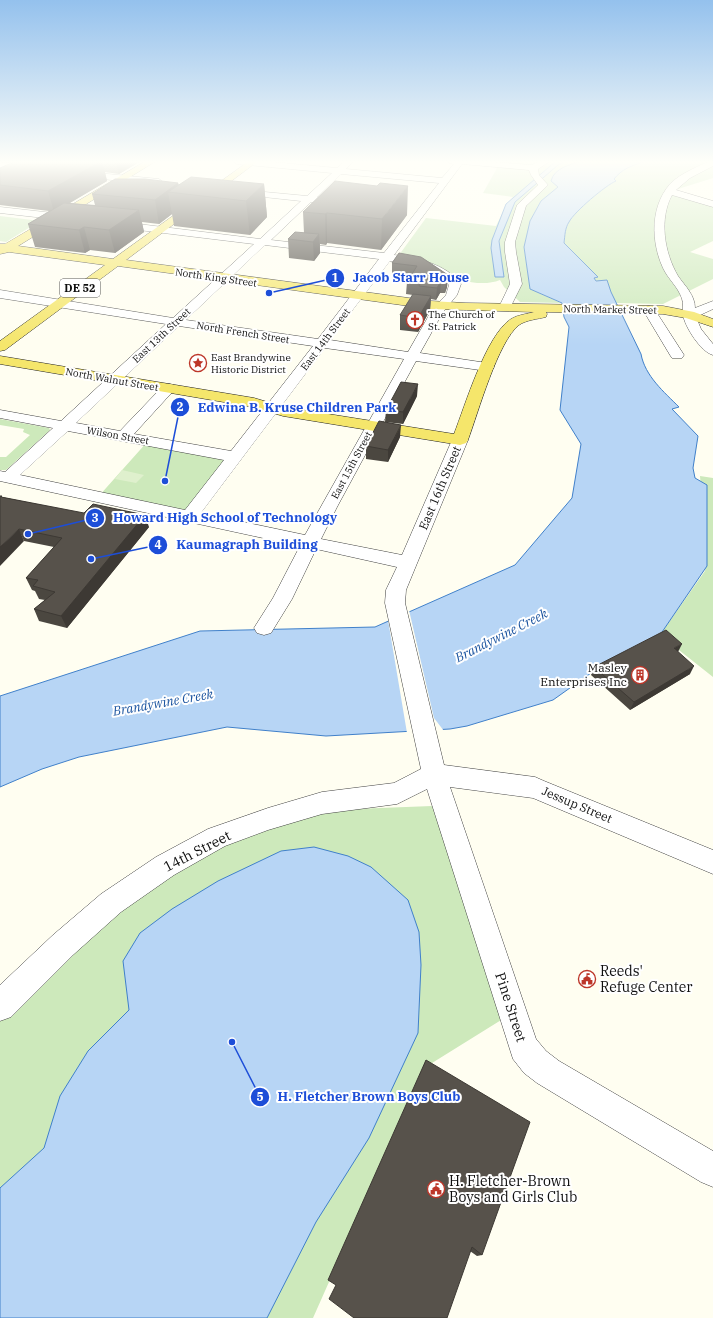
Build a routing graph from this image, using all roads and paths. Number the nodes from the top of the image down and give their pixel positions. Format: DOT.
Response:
graph roads {
  1 [pos="48,223"];
  2 [pos="105,223"];
  3 [pos="169,223"];
  4 [pos="283,223"];
  5 [pos="414,223"];
  6 [pos="516,223"];
  7 [pos="661,223"];
  8 [pos="160,229"];
  9 [pos="261,242"];
  10 [pos="2,249"];
  11 [pos="388,258"];
  12 [pos="115,263"];
  13 [pos="223,278"];
  14 [pos="0,294"];
  15 [pos="358,296"];
  16 [pos="60,303"];
  17 [pos="713,305"];
  18 [pos="442,306"];
  19 [pos="505,308"];
  20 [pos="631,309"];
  21 [pos="552,310"];
  22 [pos="649,310"];
  23 [pos="689,315"];
  24 [pos="176,322"];
  25 [pos="713,323"];
  26 [pos="498,343"];
  27 [pos="322,344"];
  28 [pos="0,347"];
  29 [pos="713,351"];
  30 [pos="677,356"];
  31 [pos="412,357"];
  32 [pos="0,360"];
  33 [pos="487,367"];
  34 [pos="114,379"];
  35 [pos="169,388"];
  36 [pos="273,408"];
  37 [pos="0,414"];
  38 [pos="64,426"];
  39 [pos="372,426"];
  40 [pos="124,436"];
  41 [pos="460,440"];
  42 [pos="235,457"];
  43 [pos="4,477"];
  44 [pos="190,516"];
  45 [pos="310,541"];
  46 [pos="408,563"];
  47 [pos="264,628"];
  48 [pos="434,774"];
  49 [pos="713,862"];
  50 [pos="0,1006"];
  51 [pos="713,1170"];
  1 -- 10 [label="main road"];
  2 -- 8 [label="street"];
  3 -- 8 [label="main road, DE 52"];
  4 -- 9 [label="street, East 13th Street"];
  5 -- 11 [label="street, East 14th Street"];
  6 -- 19 [label="street"];
  7 -- 23 [label="street"];
  8 -- 9 [label="street"];
  8 -- 12 [label="main road, DE 52"];
  9 -- 11 [label="street"];
  9 -- 13 [label="street, East 13th Street"];
  10 -- 12 [label="main road, North King Street"];
  11 -- 15 [label="street, East 14th Street"];
  11 -- 18 [label="street"];
  12 -- 13 [label="main road, North King Street"];
  12 -- 16 [label="main road, DE 52"];
  13 -- 15 [label="main road, North King Street"];
  13 -- 24 [label="street, East 13th Street"];
  14 -- 16 [label="street, North French Street"];
  15 -- 18 [label="main road, North King Street"];
  15 -- 27 [label="street, East 14th Street"];
  16 -- 24 [label="street, North French Street"];
  16 -- 28 [label="main road, DE 52"];
  17 -- 23 [label="street"];
  18 -- 19 [label="main road, North King Street"];
  18 -- 31 [label="street, East 15th Street"];
  19 -- 21 [label="main road, North Market Street"];
  19 -- 26 [label="main road"];
  20 -- 21 [label="main road, East 16th Street"];
  20 -- 22 [label="main road, North Market Street"];
  21 -- 26 [label="main road, East 16th Street"];
  22 -- 23 [label="main road, North Market Street"];
  22 -- 30 [label="street"];
  23 -- 25 [label="main road, North Market Street"];
  23 -- 29 [label="street"];
  24 -- 27 [label="street, North French Street"];
  24 -- 34 [label="street, East 13th Street"];
  26 -- 33 [label="main road, East 16th Street"];
  27 -- 31 [label="street, North French Street"];
  27 -- 36 [label="street, East 14th Street"];
  31 -- 33 [label="street, North French Street"];
  31 -- 39 [label="street, East 15th Street"];
  32 -- 34 [label="main road, North Walnut Street"];
  33 -- 41 [label="main road, East 16th Street"];
  34 -- 35 [label="main road, North Walnut Street"];
  34 -- 38 [label="street, East 13th Street"];
  35 -- 36 [label="main road, North Walnut Street"];
  35 -- 40 [label="street"];
  36 -- 39 [label="main road, North Walnut Street"];
  36 -- 42 [label="street, East 14th Street"];
  37 -- 38 [label="street, Wilson Street"];
  38 -- 40 [label="street, Wilson Street"];
  38 -- 43 [label="street, East 13th Street"];
  39 -- 41 [label="main road, North Walnut Street"];
  39 -- 45 [label="street, East 15th Street"];
  40 -- 42 [label="street, Wilson Street"];
  41 -- 46 [label="street, East 16th Street"];
  42 -- 44 [label="street, East 14th Street"];
  43 -- 44 [label="street"];
  44 -- 45 [label="street"];
  45 -- 46 [label="street"];
  45 -- 47 [label="street, East 15th Street"];
  46 -- 48 [label="street, East 16th Street"];
  48 -- 49 [label="street, Jessup Street"];
  48 -- 50 [label="street, 14th Street"];
  48 -- 51 [label="street, Pine Street"];
}
